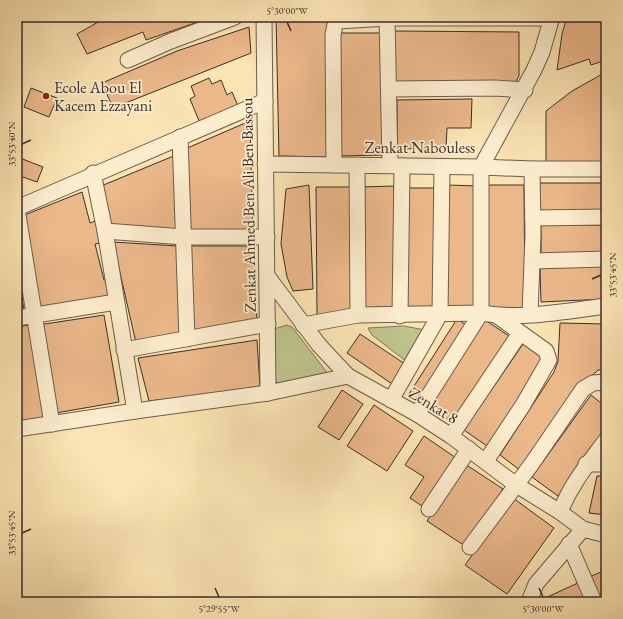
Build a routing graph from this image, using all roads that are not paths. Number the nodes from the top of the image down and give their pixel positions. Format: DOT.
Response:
graph roads {
  1 [pos="235,17"];
  2 [pos="264,17"];
  3 [pos="387,17"];
  4 [pos="551,18"];
  5 [pos="128,60"];
  6 [pos="389,89"];
  7 [pos="525,90"];
  8 [pos="266,100"];
  9 [pos="180,137"];
  10 [pos="265,164"];
  11 [pos="334,165"];
  12 [pos="356,165"];
  13 [pos="396,165"];
  14 [pos="442,167"];
  15 [pos="481,167"];
  16 [pos="532,169"];
  17 [pos="606,169"];
  18 [pos="94,174"];
  19 [pos="17,208"];
  20 [pos="606,217"];
  21 [pos="533,218"];
  22 [pos="105,231"];
  23 [pos="184,236"];
  24 [pos="267,237"];
  25 [pos="606,259"];
  26 [pos="533,261"];
  27 [pos="268,277"];
  28 [pos="116,302"];
  29 [pos="606,306"];
  30 [pos="481,313"];
  31 [pos="440,314"];
  32 [pos="530,314"];
  33 [pos="33,315"];
  34 [pos="358,315"];
  35 [pos="496,315"];
  36 [pos="400,316"];
  37 [pos="17,318"];
  38 [pos="268,324"];
  39 [pos="303,325"];
  40 [pos="520,333"];
  41 [pos="188,338"];
  42 [pos="124,350"];
  43 [pos="348,376"];
  44 [pos="606,382"];
  45 [pos="268,393"];
  46 [pos="391,400"];
  47 [pos="134,411"];
  48 [pos="417,414"];
  49 [pos="52,424"];
  50 [pos="17,429"];
  51 [pos="451,436"];
  52 [pos="606,440"];
  53 [pos="469,449"];
  54 [pos="486,460"];
  55 [pos="586,464"];
  56 [pos="606,464"];
  57 [pos="515,484"];
  58 [pos="429,509"];
  59 [pos="560,512"];
  60 [pos="583,529"];
  61 [pos="606,535"];
  62 [pos="569,544"];
  63 [pos="470,547"];
  64 [pos="529,602"];
  65 [pos="594,602"];
  1 -- 5 [label="street"];
  2 -- 8 [label="street, Zenkat Ahmed Ben Ali Ben Bassou"];
  3 -- 4 [label="street"];
  3 -- 6 [label="street"];
  3 -- 11 [label="street"];
  4 -- 7 [label="street, Zenkat Nabouless"];
  6 -- 7 [label="street"];
  6 -- 13 [label="street"];
  7 -- 15 [label="street, Zenkat Nabouless"];
  8 -- 9 [label="street"];
  8 -- 10 [label="street, Zenkat Ahmed Ben Ali Ben Bassou"];
  9 -- 18 [label="street"];
  9 -- 23 [label="street"];
  10 -- 11 [label="street, Zenkat Nabouless"];
  10 -- 24 [label="street, Zenkat Ahmed Ben Ali Ben Bassou"];
  11 -- 12 [label="street, Zenkat Nabouless"];
  12 -- 13 [label="street, Zenkat Nabouless"];
  12 -- 34 [label="street"];
  13 -- 14 [label="street, Zenkat Nabouless"];
  13 -- 36 [label="street"];
  14 -- 15 [label="street, Zenkat Nabouless"];
  14 -- 31 [label="street"];
  15 -- 16 [label="street"];
  15 -- 30 [label="street"];
  16 -- 17 [label="street"];
  16 -- 21 [label="street"];
  18 -- 19 [label="street"];
  18 -- 22 [label="street"];
  19 -- 33 [label="street"];
  20 -- 21 [label="street"];
  21 -- 26 [label="street"];
  22 -- 23 [label="street"];
  22 -- 28 [label="street"];
  23 -- 24 [label="street"];
  23 -- 41 [label="street"];
  24 -- 27 [label="street, Zenkat Ahmed Ben Ali Ben Bassou"];
  25 -- 26 [label="street"];
  26 -- 32 [label="street"];
  27 -- 38 [label="street, Zenkat Ahmed Ben Ali Ben Bassou"];
  27 -- 39 [label="street, Zenkat 8"];
  28 -- 33 [label="street"];
  28 -- 42 [label="street"];
  29 -- 32 [label="street"];
  30 -- 31 [label="street"];
  30 -- 35 [label="street"];
  30 -- 48 [label="street"];
  31 -- 36 [label="street"];
  31 -- 46 [label="street"];
  32 -- 35 [label="street"];
  33 -- 37 [label="street"];
  33 -- 49 [label="street"];
  34 -- 36 [label="street"];
  34 -- 39 [label="street"];
  35 -- 40 [label="street"];
  38 -- 41 [label="street"];
  38 -- 45 [label="street, Zenkat Ahmed Ben Ali Ben Bassou"];
  39 -- 43 [label="street, Zenkat 8"];
  40 -- 51 [label="street"];
  40 -- 54 [label="street"];
  41 -- 42 [label="street"];
  42 -- 47 [label="street"];
  43 -- 45 [label="street"];
  43 -- 46 [label="street, Zenkat 8"];
  44 -- 57 [label="street"];
  45 -- 47 [label="street"];
  46 -- 48 [label="street, Zenkat 8"];
  47 -- 49 [label="street"];
  48 -- 51 [label="street, Zenkat 8"];
  49 -- 50 [label="street"];
  51 -- 53 [label="street, Zenkat 8"];
  52 -- 55 [label="street"];
  53 -- 54 [label="street, Zenkat 8"];
  53 -- 58 [label="street"];
  54 -- 57 [label="street, Zenkat 8"];
  55 -- 56 [label="street"];
  55 -- 59 [label="street"];
  57 -- 59 [label="street, Zenkat 8"];
  57 -- 63 [label="street"];
  59 -- 60 [label="street, Zenkat 8"];
  60 -- 61 [label="street, Zenkat 8"];
  60 -- 62 [label="street"];
  62 -- 64 [label="street"];
  62 -- 65 [label="street"];
}
